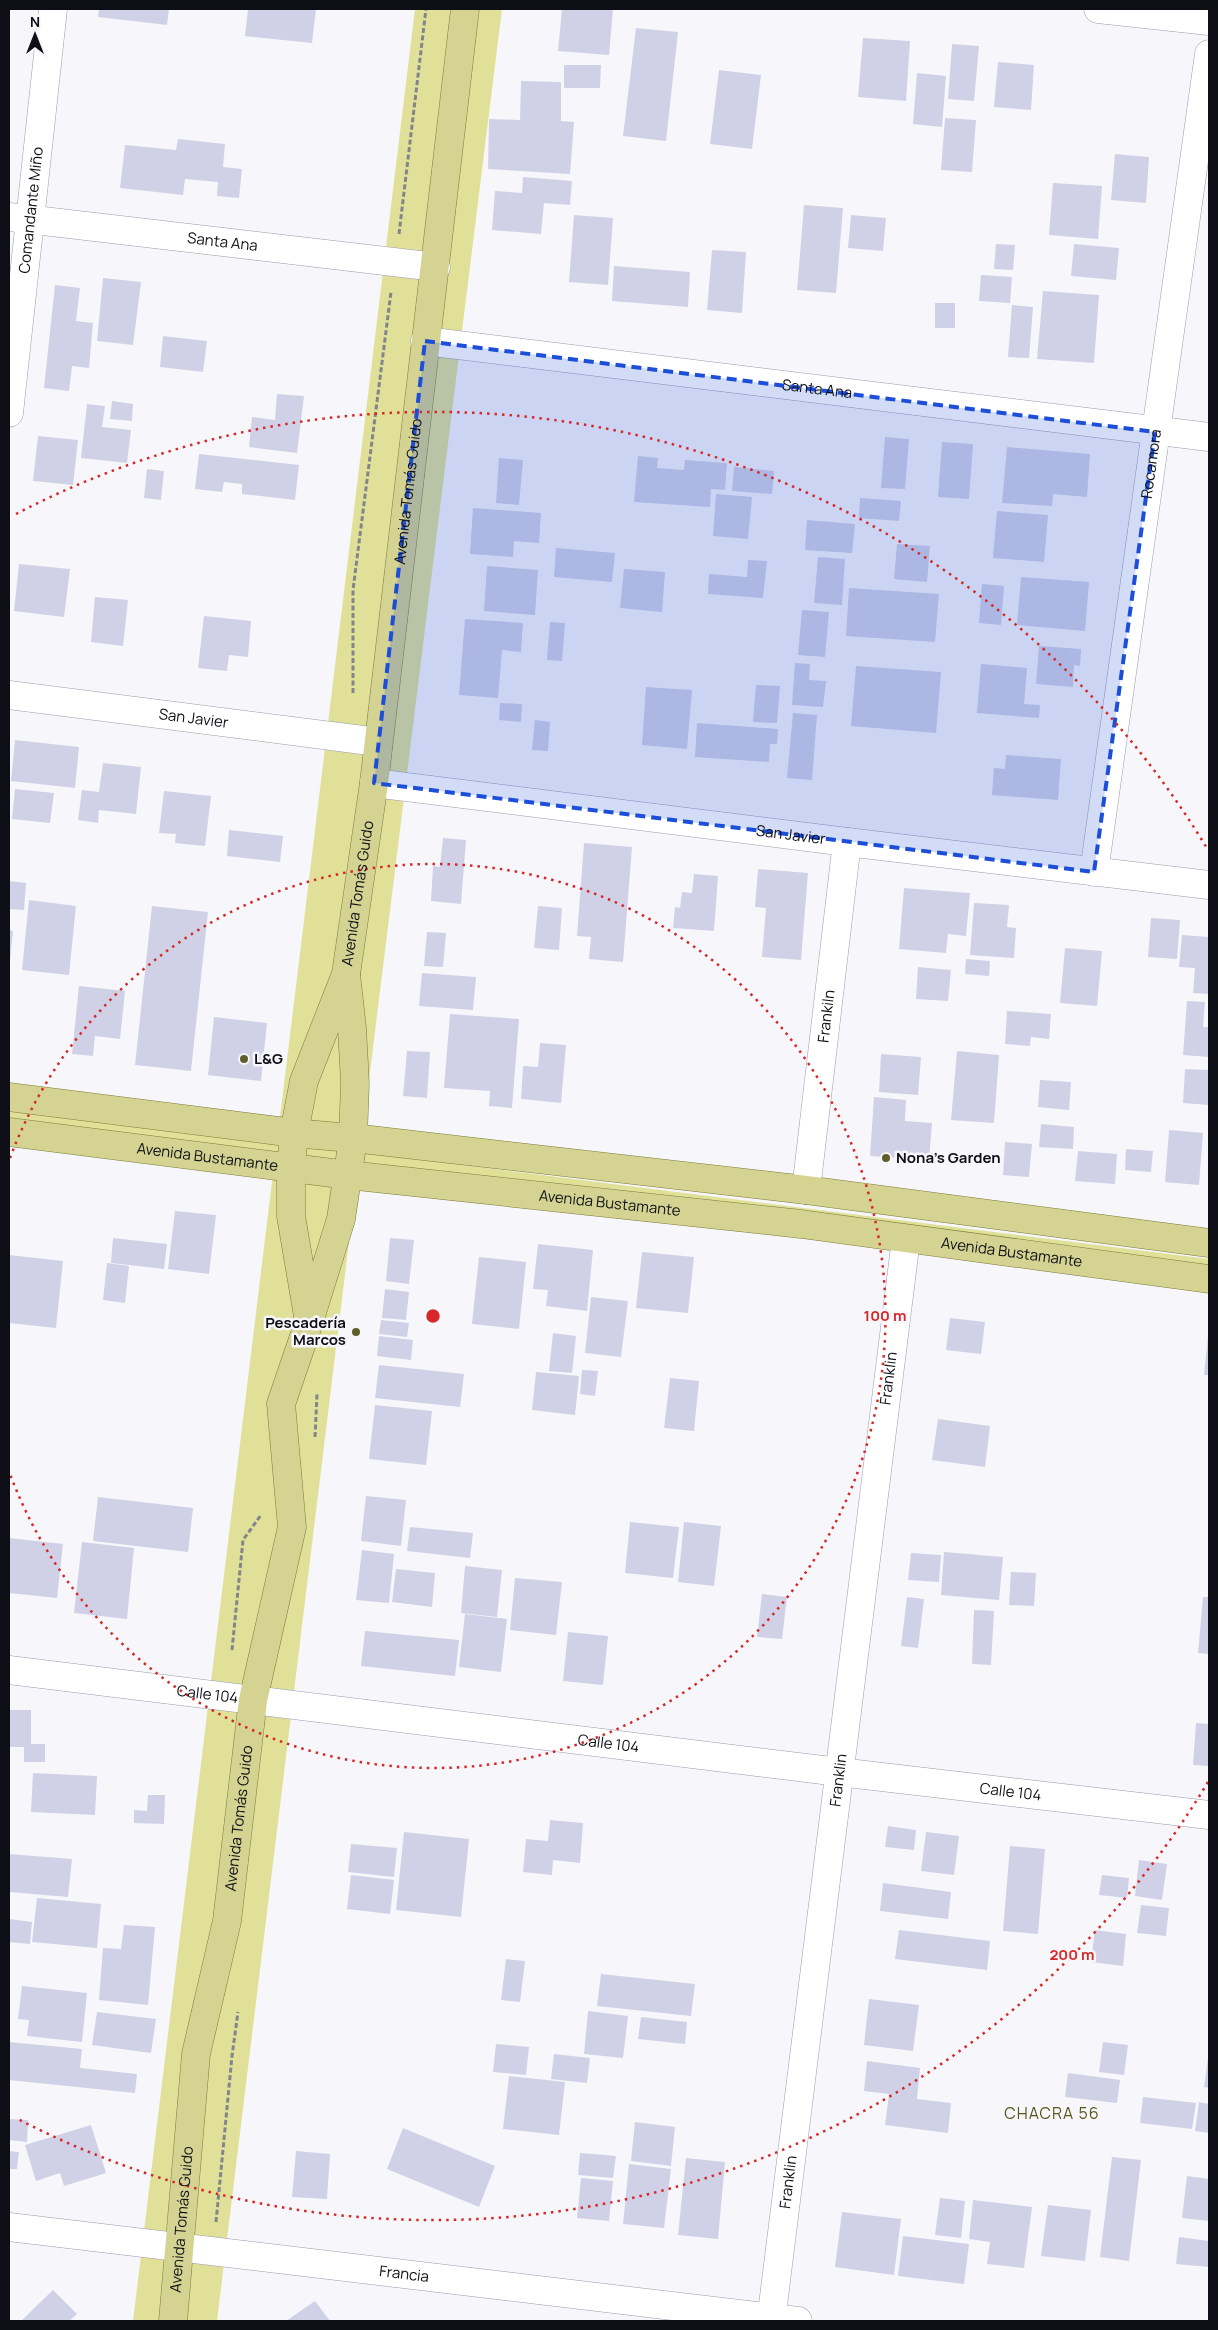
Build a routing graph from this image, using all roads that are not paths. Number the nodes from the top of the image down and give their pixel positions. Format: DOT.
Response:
graph roads {
  1 [pos="53,9"];
  2 [pos="465,9"];
  3 [pos="1098,9"];
  4 [pos="1209,21"];
  5 [pos="1209,54"];
  6 [pos="20,219"];
  7 [pos="436,267"];
  8 [pos="425,341"];
  9 [pos="9,413"];
  10 [pos="1155,432"];
  11 [pos="1209,437"];
  12 [pos="9,695"];
  13 [pos="378,742"];
  14 [pos="374,783"];
  15 [pos="847,842"];
  16 [pos="1094,872"];
  17 [pos="1209,885"];
  18 [pos="346,974"];
  19 [pos="9,1097"];
  20 [pos="9,1132"];
  21 [pos="294,1133"];
  22 [pos="353,1139"];
  23 [pos="291,1168"];
  24 [pos="348,1174"];
  25 [pos="806,1190"];
  26 [pos="906,1239"];
  27 [pos="1209,1244"];
  28 [pos="1209,1278"];
  29 [pos="310,1322"];
  30 [pos="9,1670"];
  31 [pos="253,1700"];
  32 [pos="839,1772"];
  33 [pos="1209,1815"];
  34 [pos="9,2227"];
  35 [pos="178,2247"];
  36 [pos="771,2320"];
  37 [pos="173,2321"];
  38 [pos="798,2321"];
  1 -- 6 [label="street, Comandante Miño"];
  2 -- 7 [label="main road, Avenida Tomás Guido"];
  3 -- 4 [label="street"];
  5 -- 10 [label="street, Rocamora"];
  6 -- 7 [label="street, Santa Ana"];
  6 -- 9 [label="street, Comandante Miño"];
  7 -- 8 [label="main road, Avenida Tomás Guido"];
  8 -- 10 [label="street, Santa Ana"];
  8 -- 13 [label="main road, Avenida Tomás Guido"];
  10 -- 11 [label="street, Santa Ana"];
  10 -- 16 [label="street, Rocamora"];
  12 -- 13 [label="street, San Javier"];
  13 -- 14 [label="main road, Avenida Tomás Guido"];
  14 -- 15 [label="street, San Javier"];
  14 -- 18 [label="main road, Avenida Tomás Guido"];
  15 -- 16 [label="street, San Javier"];
  15 -- 25 [label="street, Frankiln"];
  16 -- 17 [label="street, San Javier"];
  18 -- 21 [label="main road, Avenida Tomás Guido"];
  18 -- 22 [label="main road, Avenida Tomás Guido"];
  19 -- 21 [label="main road"];
  20 -- 23 [label="main road, Avenida Bustamante"];
  21 -- 22 [label="main road"];
  21 -- 23 [label="main road, Avenida Tomás Guido"];
  22 -- 24 [label="main road, Avenida Tomás Guido"];
  22 -- 25 [label="main road"];
  23 -- 24 [label="main road, Avenida Bustamante"];
  23 -- 29 [label="main road, Avenida Tomás Guido"];
  24 -- 26 [label="main road, Avenida Bustamante"];
  24 -- 29 [label="main road, Avenida Tomás Guido"];
  25 -- 27 [label="main road"];
  26 -- 28 [label="main road, Avenida Bustamante"];
  26 -- 32 [label="street, Franklin"];
  29 -- 31 [label="main road, Avenida Tomás Guido"];
  30 -- 31 [label="street, Calle 104"];
  31 -- 32 [label="street, Calle 104"];
  31 -- 35 [label="main road, Avenida Tomás Guido"];
  32 -- 33 [label="street, Calle 104"];
  32 -- 36 [label="street, Franklin"];
  34 -- 35 [label="street, Francia"];
  35 -- 36 [label="street, Francia"];
  35 -- 37 [label="main road, Avenida Tomás Guido"];
  36 -- 38 [label="street, Francia"];
}
